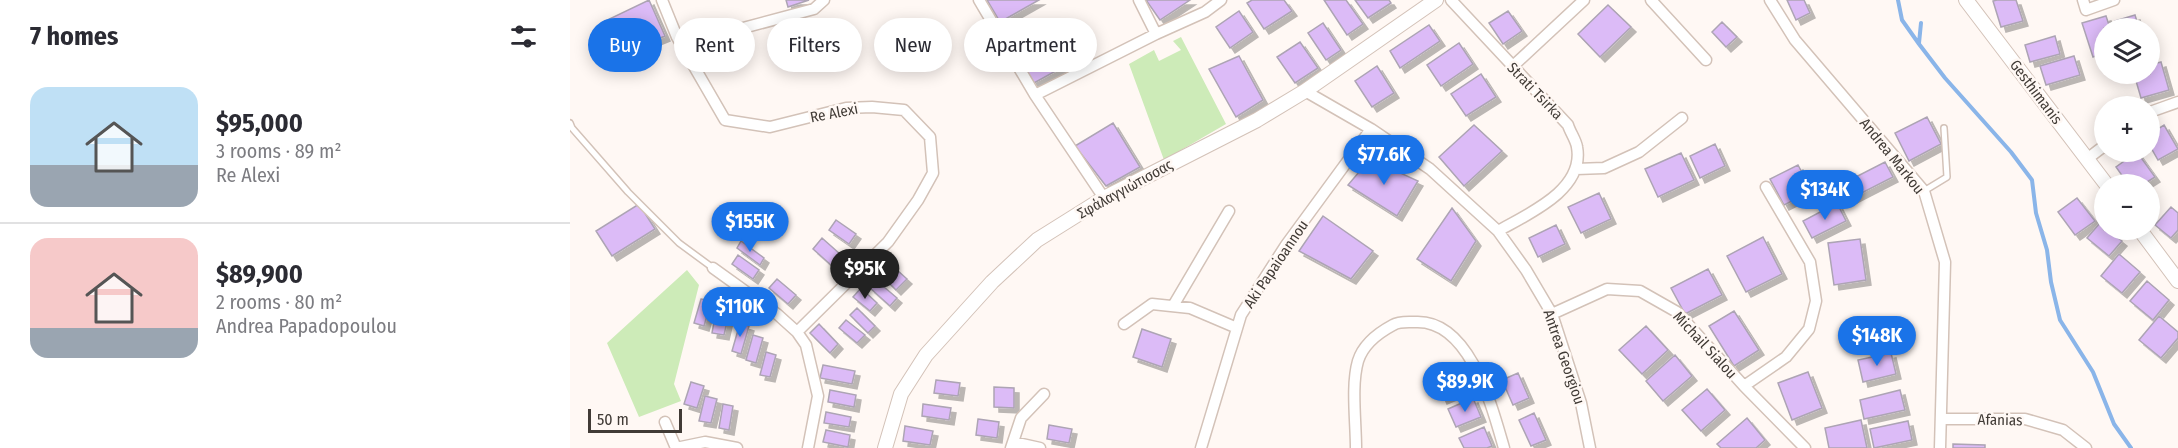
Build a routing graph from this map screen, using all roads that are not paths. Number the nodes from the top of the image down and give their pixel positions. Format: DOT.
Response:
graph roads {
  1 [pos="662,0"];
  2 [pos="824,0"];
  3 [pos="979,0"];
  4 [pos="1139,0"];
  5 [pos="1221,0"];
  6 [pos="1436,0"];
  7 [pos="1451,0"];
  8 [pos="1584,0"];
  9 [pos="1651,0"];
  10 [pos="1770,0"];
  11 [pos="1966,0"];
  12 [pos="2083,0"];
  13 [pos="2114,0"];
  14 [pos="755,25"];
  15 [pos="674,30"];
  16 [pos="1156,34"];
  17 [pos="1706,60"];
  18 [pos="1512,67"];
  19 [pos="697,72"];
  20 [pos="1305,91"];
  21 [pos="1035,95"];
  22 [pos="2178,102"];
  23 [pos="2160,108"];
  24 [pos="1682,118"];
  25 [pos="570,123"];
  26 [pos="1944,128"];
  27 [pos="1371,129"];
  28 [pos="2094,154"];
  29 [pos="2087,159"];
  30 [pos="1576,169"];
  31 [pos="2098,174"];
  32 [pos="1766,187"];
  33 [pos="1924,191"];
  34 [pos="1104,198"];
  35 [pos="1229,211"];
  36 [pos="1498,231"];
  37 [pos="2147,240"];
  38 [pos="713,268"];
  39 [pos="2178,281"];
  40 [pos="1173,306"];
  41 [pos="1551,314"];
  42 [pos="1124,324"];
  43 [pos="1238,328"];
  44 [pos="796,332"];
  45 [pos="1744,386"];
  46 [pos="1044,394"];
  47 [pos="1942,419"];
  48 [pos="665,422"];
  49 [pos="1012,445"];
  50 [pos="737,448"];
  51 [pos="808,448"];
  52 [pos="885,448"];
  53 [pos="1040,448"];
  54 [pos="1201,448"];
  55 [pos="1356,448"];
  56 [pos="1504,448"];
  57 [pos="1590,448"];
  58 [pos="1806,448"];
  59 [pos="1940,448"];
  60 [pos="2086,448"];
  1 -- 15 [label="street, Re Alexi"];
  2 -- 14 [label="street"];
  3 -- 21 [label="street"];
  4 -- 16 [label="street"];
  5 -- 16 [label="street"];
  6 -- 20 [label="street, Σφάλαγγιώτισσας"];
  7 -- 18 [label="street, Strati Tsirka"];
  8 -- 18 [label="street"];
  9 -- 17 [label="street"];
  10 -- 33 [label="street, Andrea Markou"];
  11 -- 29 [label="street, Gesthimanis"];
  12 -- 13 [label="street"];
  16 -- 21 [label="street"];
  18 -- 30 [label="street, Strati Tsirka"];
  19 -- 44 [label="street, Re Alexi"];
  20 -- 27 [label="street, Antrea Georgiou"];
  20 -- 34 [label="street, Σφάλαγγιώτισσας"];
  21 -- 34 [label="street"];
  22 -- 23 [label="street"];
  24 -- 30 [label="street"];
  25 -- 38 [label="lane"];
  26 -- 33 [label="lane"];
  27 -- 36 [label="street, Antrea Georgiou"];
  27 -- 43 [label="street, Aki Papaioannou"];
  28 -- 29 [label="street"];
  29 -- 31 [label="street, Gesthimanis"];
  30 -- 36 [label="street"];
  32 -- 45 [label="street"];
  33 -- 47 [label="street, Andrea Markou"];
  34 -- 52 [label="street, Σφάλαγγιώτισσας"];
  35 -- 40 [label="street"];
  36 -- 41 [label="street, Antrea Georgiou"];
  37 -- 39 [label="street"];
  38 -- 44 [label="street"];
  40 -- 42 [label="street"];
  40 -- 43 [label="street"];
  41 -- 45 [label="street, Michail Sialou"];
  41 -- 57 [label="street, Antrea Georgiou"];
  43 -- 54 [label="street, Aki Papaioannou"];
  44 -- 51 [label="street"];
  45 -- 58 [label="street, Michail Sialou"];
  46 -- 49 [label="street"];
  47 -- 59 [label="street, Andrea Markou"];
  47 -- 60 [label="street, Afanias"];
  48 -- 50 [label="street"];
  49 -- 53 [label="street"];
  55 -- 56 [label="street"];
}
